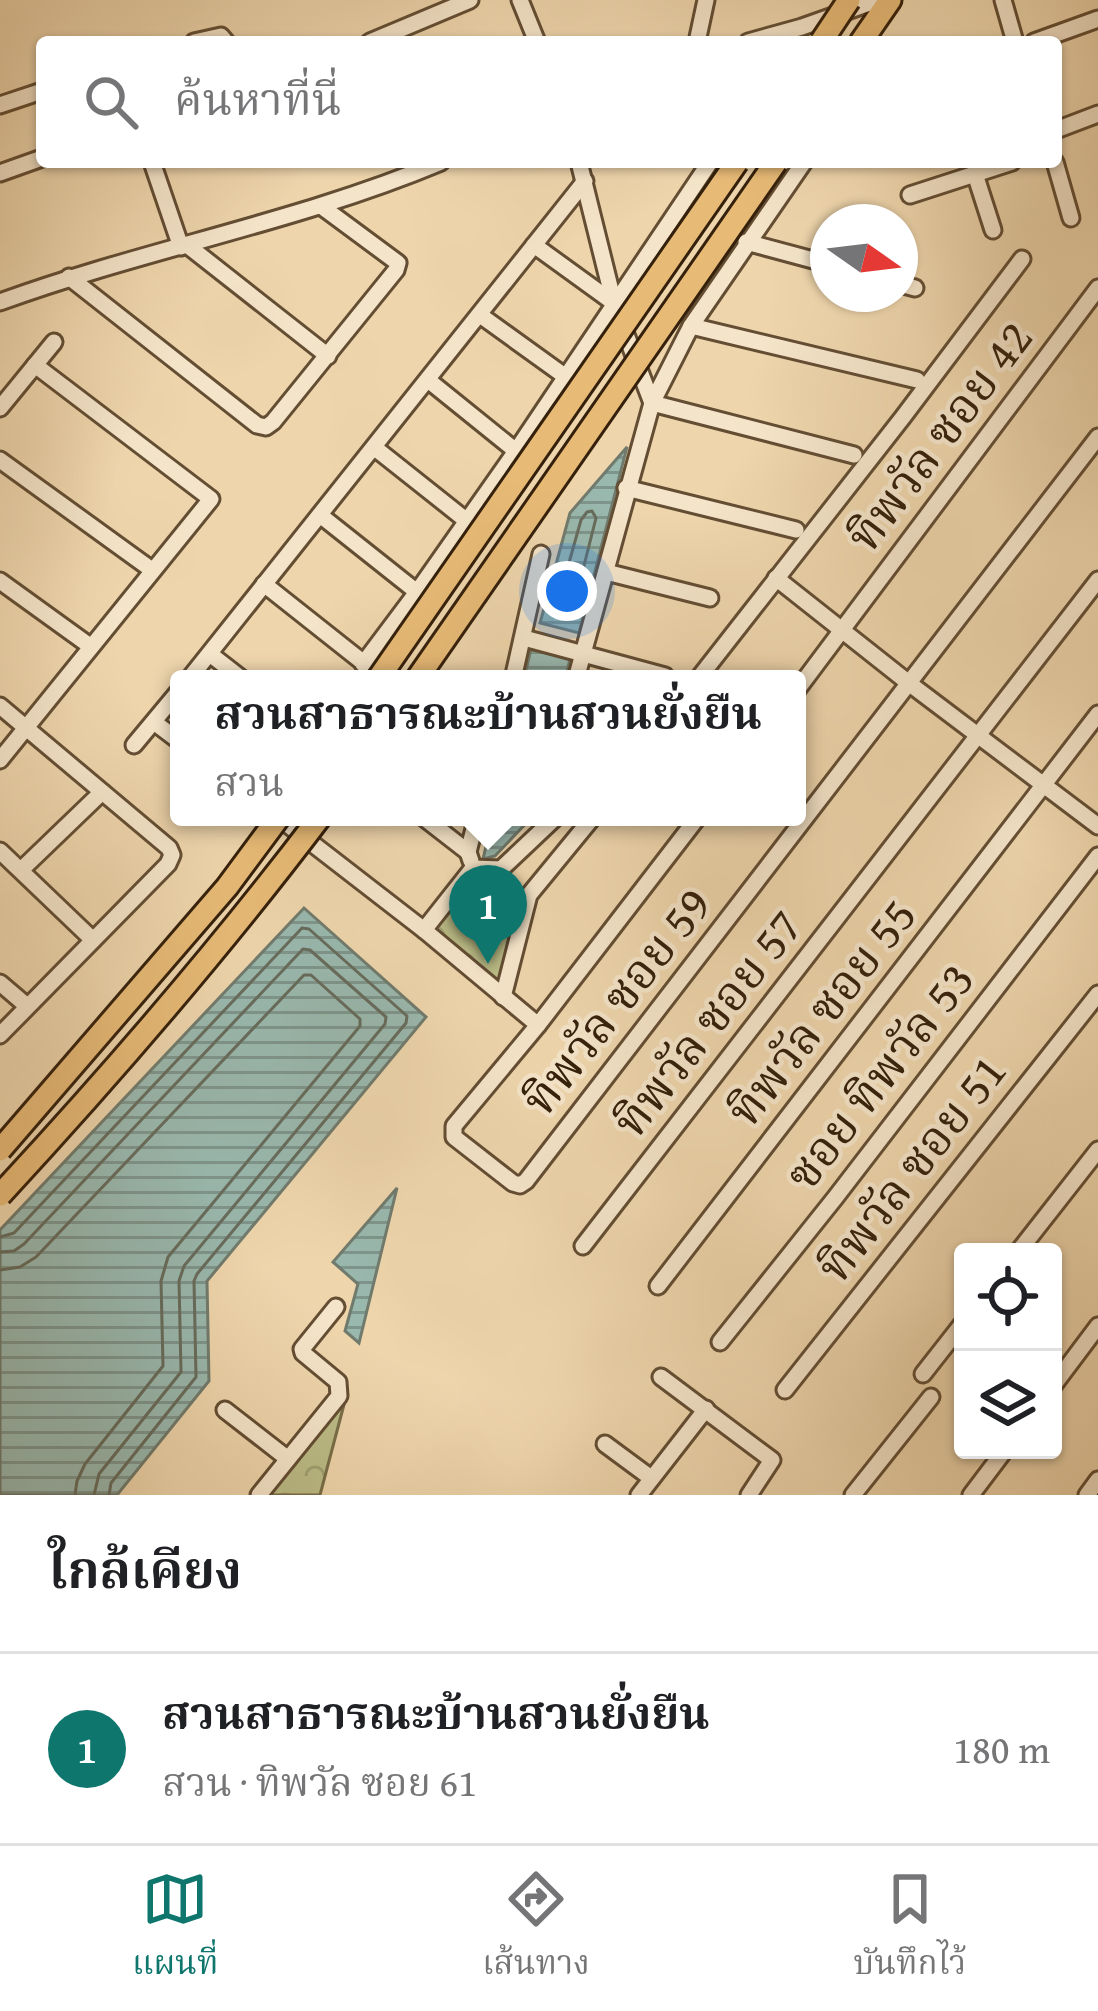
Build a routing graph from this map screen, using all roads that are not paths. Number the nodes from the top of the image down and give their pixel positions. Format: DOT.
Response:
graph roads {
  1 [pos="470,0"];
  2 [pos="520,0"];
  3 [pos="706,0"];
  4 [pos="849,0"];
  5 [pos="878,0"];
  6 [pos="890,0"];
  7 [pos="1003,0"];
  8 [pos="1098,20"];
  9 [pos="807,34"];
  10 [pos="384,36"];
  11 [pos="535,36"];
  12 [pos="698,36"];
  13 [pos="824,36"];
  14 [pos="865,36"];
  15 [pos="1014,36"];
  16 [pos="1051,36"];
  17 [pos="36,94"];
  18 [pos="0,105"];
  19 [pos="1098,114"];
  20 [pos="1062,128"];
  21 [pos="36,160"];
  22 [pos="154,168"];
  23 [pos="425,168"];
  24 [pos="581,168"];
  25 [pos="706,168"];
  26 [pos="733,168"];
  27 [pos="772,168"];
  28 [pos="800,168"];
  29 [pos="994,168"];
  30 [pos="1057,168"];
  31 [pos="0,173"];
  32 [pos="975,174"];
  33 [pos="585,181"];
  34 [pos="910,195"];
  35 [pos="321,206"];
  36 [pos="1071,218"];
  37 [pos="993,230"];
  38 [pos="746,242"];
  39 [pos="534,245"];
  40 [pos="184,246"];
  41 [pos="810,259"];
  42 [pos="1022,259"];
  43 [pos="69,277"];
  44 [pos="1098,288"];
  45 [pos="0,302"];
  46 [pos="614,303"];
  47 [pos="480,315"];
  48 [pos="691,326"];
  49 [pos="54,342"];
  50 [pos="328,356"];
  51 [pos="34,365"];
  52 [pos="566,377"];
  53 [pos="428,380"];
  54 [pos="917,380"];
  55 [pos="652,403"];
  56 [pos="0,408"];
  57 [pos="1098,436"];
  58 [pos="375,448"];
  59 [pos="516,451"];
  60 [pos="854,454"];
  61 [pos="0,460"];
  62 [pos="626,488"];
  63 [pos="320,515"];
  64 [pos="467,521"];
  65 [pos="796,530"];
  66 [pos="541,554"];
  67 [pos="152,570"];
  68 [pos="606,572"];
  69 [pos="776,578"];
  70 [pos="1098,580"];
  71 [pos="0,581"];
  72 [pos="264,584"];
  73 [pos="417,592"];
  74 [pos="710,598"];
  75 [pos="843,630"];
  76 [pos="524,638"];
  77 [pos="90,646"];
  78 [pos="583,653"];
  79 [pos="210,654"];
  80 [pos="197,670"];
  81 [pos="230,670"];
  82 [pos="370,670"];
  83 [pos="377,670"];
  84 [pos="378,670"];
  85 [pos="423,670"];
  86 [pos="515,670"];
  87 [pos="578,670"];
  88 [pos="644,670"];
  89 [pos="705,670"];
  90 [pos="806,677"];
  91 [pos="910,684"];
  92 [pos="170,703"];
  93 [pos="0,706"];
  94 [pos="1098,714"];
  95 [pos="154,722"];
  96 [pos="28,729"];
  97 [pos="170,734"];
  98 [pos="980,734"];
  99 [pos="134,746"];
  100 [pos="0,760"];
  101 [pos="1045,784"];
  102 [pos="102,791"];
  103 [pos="806,819"];
  104 [pos="271,826"];
  105 [pos="290,826"];
  106 [pos="313,826"];
  107 [pos="433,826"];
  108 [pos="476,826"];
  109 [pos="546,826"];
  110 [pos="586,826"];
  111 [pos="691,826"];
  112 [pos="800,826"];
  113 [pos="1098,826"];
  114 [pos="0,851"];
  115 [pos="1098,856"];
  116 [pos="470,860"];
  117 [pos="21,870"];
  118 [pos="424,930"];
  119 [pos="93,940"];
  120 [pos="0,982"];
  121 [pos="1098,994"];
  122 [pos="503,997"];
  123 [pos="26,1006"];
  124 [pos="538,1025"];
  125 [pos="0,1035"];
  126 [pos="0,1150"];
  127 [pos="1098,1150"];
  128 [pos="0,1195"];
  129 [pos="1025,1243"];
  130 [pos="583,1246"];
  131 [pos="658,1286"];
  132 [pos="336,1307"];
  133 [pos="1098,1326"];
  134 [pos="954,1334"];
  135 [pos="719,1342"];
  136 [pos="923,1374"];
  137 [pos="1062,1374"];
  138 [pos="661,1376"];
  139 [pos="784,1390"];
  140 [pos="931,1397"];
  141 [pos="706,1409"];
  142 [pos="226,1410"];
  143 [pos="605,1444"];
  144 [pos="288,1459"];
  145 [pos="998,1459"];
  146 [pos="651,1478"];
  147 [pos="1098,1480"];
  148 [pos="259,1495"];
  149 [pos="639,1495"];
  150 [pos="749,1495"];
  151 [pos="853,1495"];
  152 [pos="971,1495"];
  153 [pos="1087,1495"];
  1 -- 10 [label="street"];
  2 -- 11 [label="street"];
  3 -- 12 [label="street"];
  4 -- 13 [label="highway, bridge"];
  5 -- 9 [label="street"];
  6 -- 14 [label="highway"];
  7 -- 15 [label="street"];
  8 -- 16 [label="street"];
  17 -- 18 [label="street"];
  19 -- 20 [label="street"];
  21 -- 31 [label="street"];
  22 -- 40 [label="street"];
  23 -- 35 [label="street"];
  24 -- 33 [label="street"];
  25 -- 46 [label="street"];
  26 -- 84 [label="highway, bridge"];
  27 -- 85 [label="highway, bridge"];
  28 -- 38 [label="street"];
  29 -- 32 [label="street"];
  30 -- 36 [label="street"];
  32 -- 34 [label="street"];
  32 -- 37 [label="street"];
  33 -- 39 [label="street"];
  33 -- 46 [label="street"];
  35 -- 40 [label="street"];
  35 -- 50 [label="street"];
  38 -- 41 [label="street"];
  38 -- 48 [label="street"];
  39 -- 46 [label="street"];
  39 -- 47 [label="street"];
  40 -- 43 [label="street"];
  40 -- 50 [label="street"];
  42 -- 69 [label="street"];
  43 -- 45 [label="street"];
  43 -- 50 [label="street"];
  44 -- 75 [label="street, ทิพวัล ซอย 42"];
  46 -- 52 [label="street"];
  46 -- 55 [label="street"];
  47 -- 52 [label="street"];
  47 -- 53 [label="street"];
  48 -- 54 [label="street"];
  48 -- 55 [label="street"];
  49 -- 51 [label="street"];
  51 -- 56 [label="street"];
  51 -- 67 [label="street"];
  52 -- 59 [label="street"];
  53 -- 58 [label="street"];
  53 -- 59 [label="street"];
  55 -- 60 [label="street"];
  55 -- 62 [label="street"];
  57 -- 91 [label="street"];
  58 -- 63 [label="street"];
  58 -- 64 [label="street"];
  59 -- 64 [label="street"];
  61 -- 67 [label="street"];
  62 -- 65 [label="street"];
  62 -- 68 [label="street"];
  63 -- 72 [label="street"];
  63 -- 73 [label="street"];
  64 -- 73 [label="street"];
  66 -- 76 [label="street"];
  67 -- 77 [label="street"];
  68 -- 74 [label="street"];
  68 -- 78 [label="street"];
  69 -- 75 [label="street"];
  69 -- 89 [label="street"];
  70 -- 98 [label="street, ทิพวัล ซอย 57"];
  71 -- 77 [label="street"];
  72 -- 79 [label="street"];
  72 -- 82 [label="street"];
  73 -- 83 [label="street"];
  75 -- 90 [label="street, ทิพวัล ซอย 42"];
  75 -- 91 [label="street"];
  76 -- 78 [label="street"];
  76 -- 86 [label="street"];
  77 -- 96 [label="street"];
  78 -- 87 [label="street"];
  78 -- 88 [label="street"];
  79 -- 80 [label="street"];
  79 -- 81 [label="street"];
  91 -- 98 [label="street"];
  91 -- 103 [label="street, ทิพวัล ซอย 59"];
  92 -- 95 [label="street"];
  93 -- 96 [label="street"];
  94 -- 101 [label="street, ทิพวัล ซอย 55"];
  95 -- 97 [label="street"];
  95 -- 99 [label="street"];
  96 -- 100 [label="street"];
  96 -- 102 [label="street"];
  98 -- 101 [label="street"];
  98 -- 130 [label="street, ทิพวัล ซอย 57"];
  101 -- 113 [label="street"];
  101 -- 131 [label="street, ทิพวัล ซอย 55"];
  102 -- 117 [label="street"];
  102 -- 119 [label="street"];
  104 -- 126 [label="highway, bridge"];
  105 -- 118 [label="street"];
  106 -- 128 [label="highway, bridge"];
  107 -- 116 [label="street"];
  108 -- 116 [label="street"];
  109 -- 116 [label="street"];
  110 -- 122 [label="street"];
  111 -- 124 [label="street"];
  112 -- 124 [label="street, ทิพวัล ซอย 59"];
  114 -- 117 [label="street"];
  115 -- 135 [label="street, ซอย ทิพวัล 53"];
  116 -- 118 [label="street"];
  117 -- 119 [label="street"];
  118 -- 122 [label="street"];
  119 -- 123 [label="street"];
  120 -- 123 [label="street"];
  121 -- 139 [label="street, ทิพวัล ซอย 51"];
  122 -- 124 [label="street"];
  123 -- 125 [label="street"];
  127 -- 129 [label="street"];
  132 -- 144 [label="street"];
  133 -- 137 [label="street"];
  134 -- 136 [label="street"];
  138 -- 141 [label="street"];
  140 -- 151 [label="street"];
  141 -- 146 [label="street"];
  141 -- 150 [label="street"];
  142 -- 144 [label="street"];
  143 -- 146 [label="street"];
  144 -- 148 [label="street"];
  145 -- 152 [label="street"];
  146 -- 149 [label="street"];
  147 -- 153 [label="street"];
}
